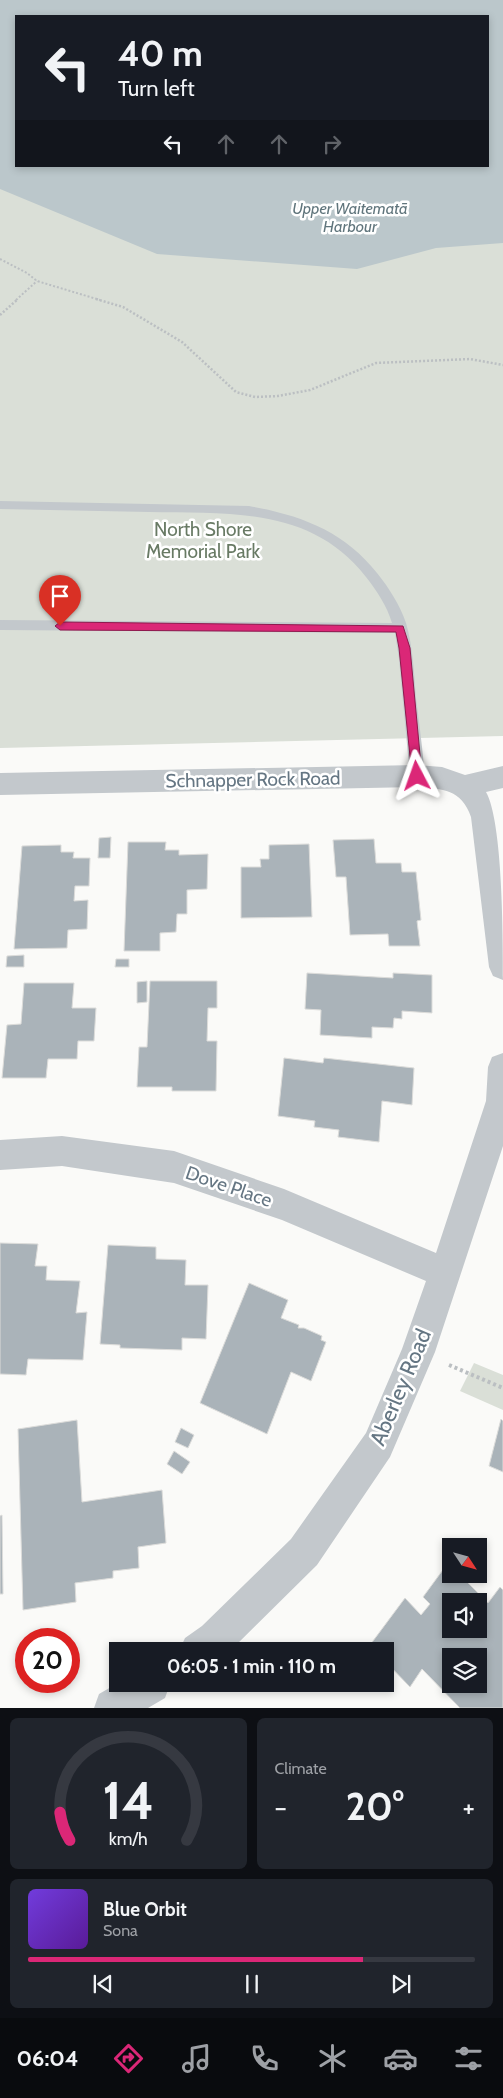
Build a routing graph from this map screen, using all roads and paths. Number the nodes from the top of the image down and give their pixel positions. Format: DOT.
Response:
graph roads {
  1 [pos="0,260"];
  2 [pos="37,281"];
  3 [pos="0,316"];
  4 [pos="503,365"];
  5 [pos="0,505"];
  6 [pos="0,625"];
  7 [pos="400,628"];
  8 [pos="417,776"];
  9 [pos="503,777"];
  10 [pos="0,784"];
  11 [pos="465,786"];
  12 [pos="503,967"];
  13 [pos="503,1067"];
  14 [pos="0,1155"];
  15 [pos="445,1273"];
  16 [pos="418,1352"];
  17 [pos="503,1388"];
  18 [pos="211,1642"];
  19 [pos="138,1692"];
  20 [pos="113,1708"];
  1 -- 2 [label="path"];
  2 -- 3 [label="path"];
  2 -- 4 [label="path"];
  5 -- 7 [label="lane"];
  6 -- 7 [label="lane"];
  7 -- 8 [label="lane"];
  8 -- 10 [label="street, Schnapper Rock Road"];
  8 -- 11 [label="street, Schnapper Rock Road"];
  9 -- 11 [label="street"];
  11 -- 12 [label="street"];
  13 -- 15 [label="street, Aberley Road"];
  14 -- 15 [label="street, Dove Place"];
  15 -- 16 [label="street, Aberley Road"];
  16 -- 17 [label="path"];
  16 -- 18 [label="street, Aberley Road"];
  19 -- 20 [label="street"];
}
